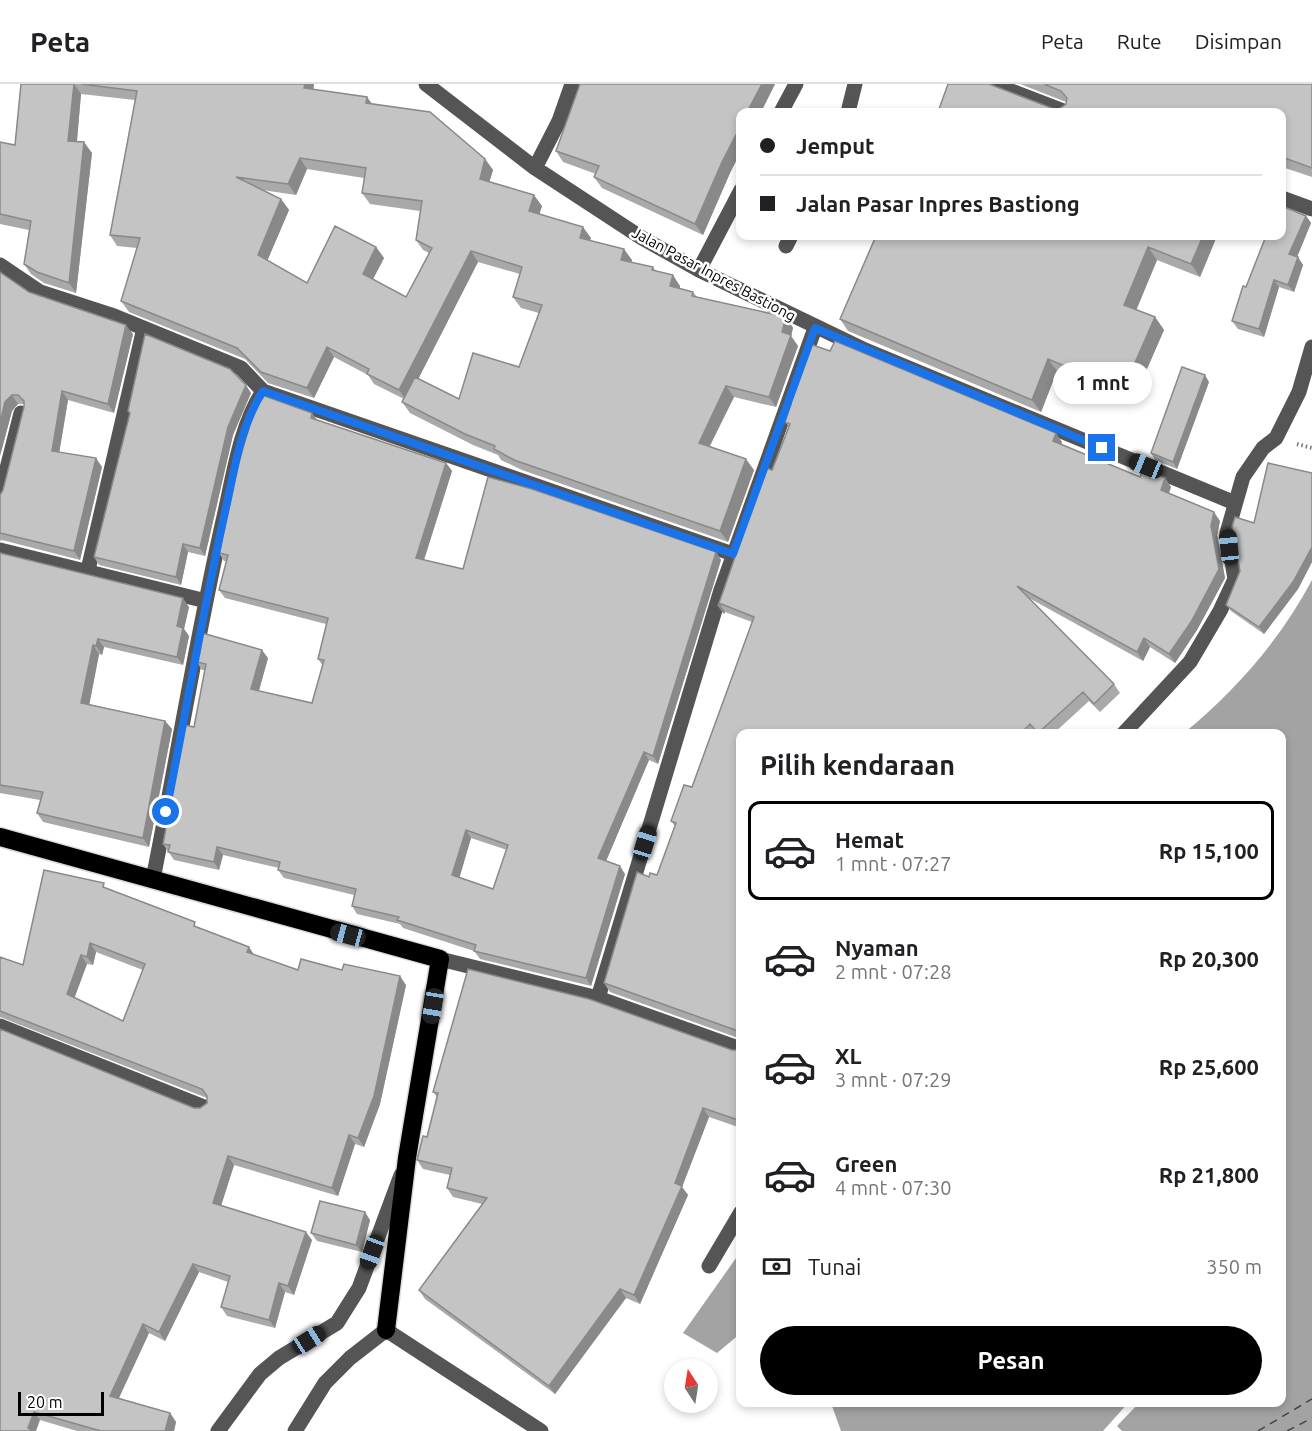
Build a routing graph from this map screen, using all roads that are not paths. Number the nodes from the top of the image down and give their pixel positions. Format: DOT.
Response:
graph roads {
  1 [pos="426,84"];
  2 [pos="572,84"];
  3 [pos="796,84"];
  4 [pos="855,84"];
  5 [pos="993,84"];
  6 [pos="783,108"];
  7 [pos="849,108"];
  8 [pos="1056,108"];
  9 [pos="535,168"];
  10 [pos="1286,199"];
  11 [pos="736,200"];
  12 [pos="1312,209"];
  13 [pos="0,265"];
  14 [pos="699,270"];
  15 [pos="144,328"];
  16 [pos="815,328"];
  17 [pos="1312,347"];
  18 [pos="263,391"];
  19 [pos="21,413"];
  20 [pos="0,496"];
  21 [pos="1234,503"];
  22 [pos="0,550"];
  23 [pos="733,554"];
  24 [pos="88,570"];
  25 [pos="206,601"];
  26 [pos="1128,729"];
  27 [pos="0,837"];
  28 [pos="153,879"];
  29 [pos="440,959"];
  30 [pos="598,998"];
  31 [pos="0,1026"];
  32 [pos="736,1047"];
  33 [pos="204,1107"];
  34 [pos="407,1158"];
  35 [pos="736,1220"];
  36 [pos="709,1266"];
  37 [pos="386,1330"];
  38 [pos="218,1431"];
  39 [pos="295,1431"];
  40 [pos="541,1431"];
  1 -- 9 [label="street, Jalan Pasar Inpres Bastiong"];
  2 -- 9 [label="street"];
  3 -- 6 [label="street"];
  4 -- 7 [label="street"];
  5 -- 8 [label="street"];
  9 -- 14 [label="street, Jalan Pasar Inpres Bastiong"];
  10 -- 12 [label="street"];
  11 -- 14 [label="street"];
  13 -- 15 [label="street"];
  14 -- 16 [label="street, Jalan Pasar Inpres Bastiong"];
  15 -- 18 [label="street"];
  15 -- 24 [label="street"];
  16 -- 21 [label="street, Jalan Pasar Inpres Bastiong"];
  16 -- 23 [label="street"];
  17 -- 21 [label="street"];
  18 -- 23 [label="street"];
  18 -- 25 [label="street"];
  19 -- 20 [label="street"];
  21 -- 26 [label="street"];
  22 -- 24 [label="street"];
  23 -- 30 [label="street"];
  24 -- 25 [label="street"];
  25 -- 28 [label="street"];
  27 -- 28 [label="highway"];
  28 -- 29 [label="highway"];
  29 -- 30 [label="street"];
  29 -- 34 [label="highway"];
  30 -- 32 [label="street"];
  31 -- 33 [label="street"];
  34 -- 37 [label="highway"];
  34 -- 38 [label="street"];
  35 -- 36 [label="street"];
  37 -- 39 [label="street"];
  37 -- 40 [label="street"];
}
